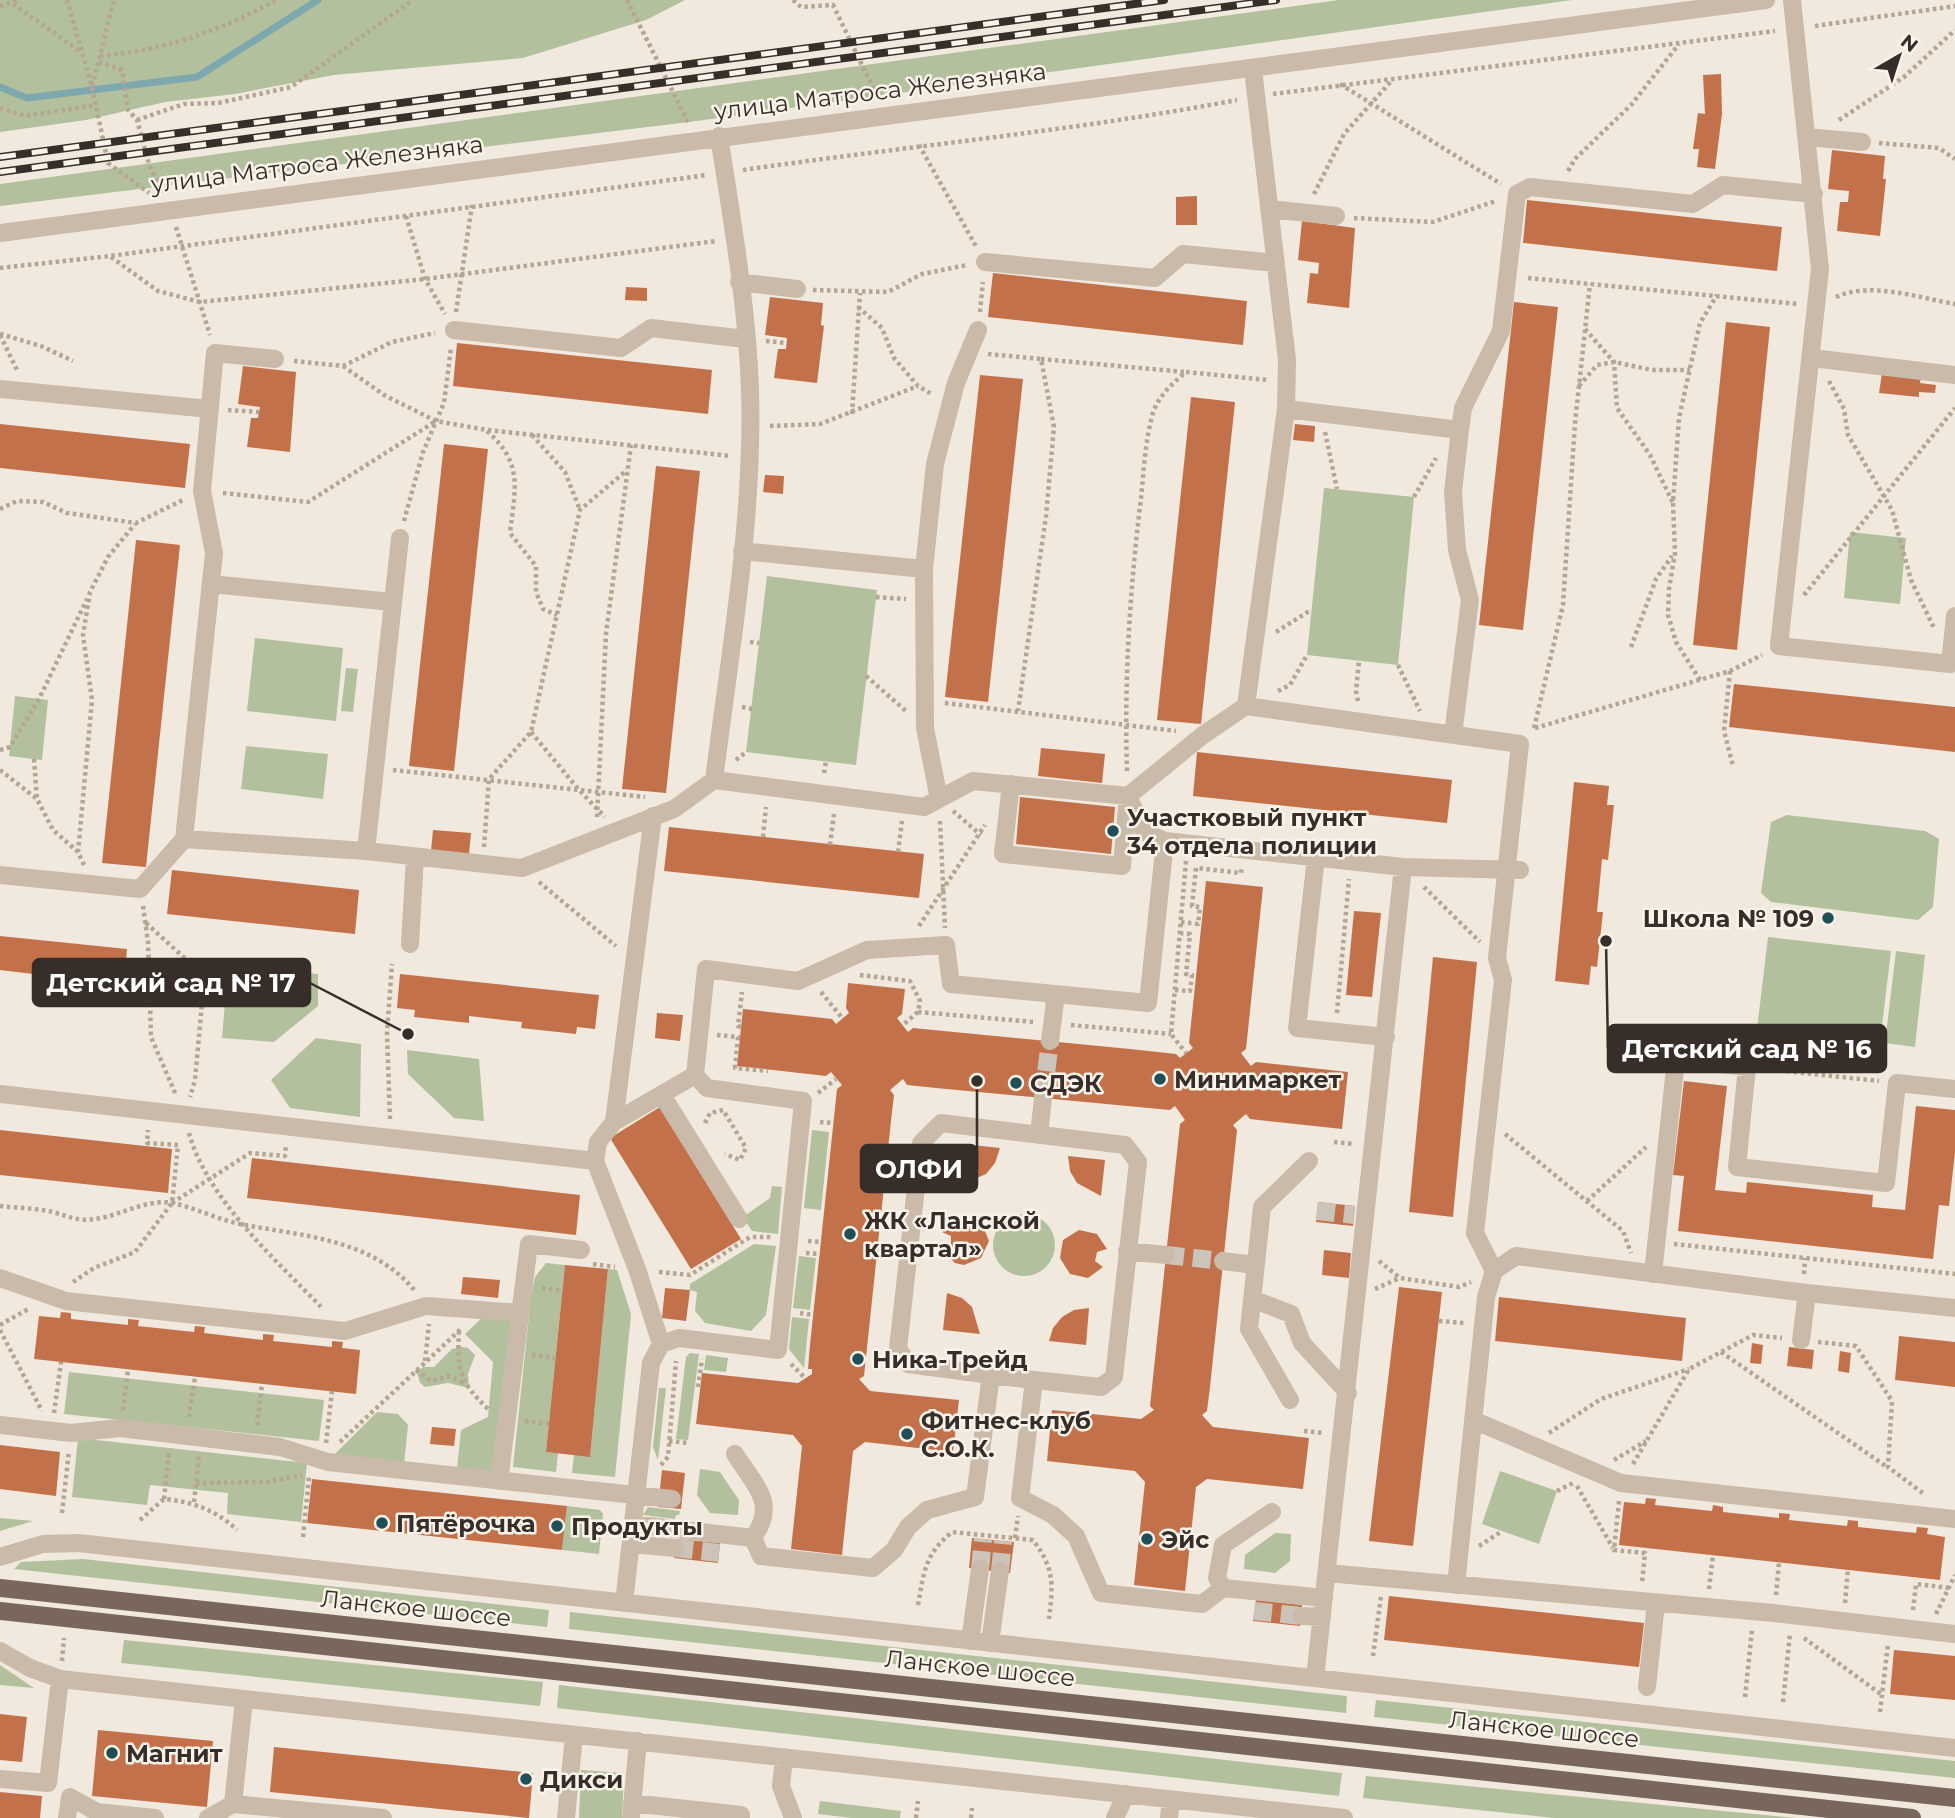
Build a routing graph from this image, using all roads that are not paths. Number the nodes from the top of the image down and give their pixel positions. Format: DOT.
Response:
graph roads {
  1 [pos="1766,0"];
  2 [pos="1792,0"];
  3 [pos="1253,69"];
  4 [pos="719,136"];
  5 [pos="1807,137"];
  6 [pos="1862,142"];
  7 [pos="1814,194"];
  8 [pos="1269,209"];
  9 [pos="1336,216"];
  10 [pos="0,233"];
  11 [pos="985,262"];
  12 [pos="1276,263"];
  13 [pos="739,282"];
  14 [pos="797,289"];
  15 [pos="454,330"];
  16 [pos="978,330"];
  17 [pos="745,339"];
  18 [pos="1812,358"];
  19 [pos="275,359"];
  20 [pos="1955,375"];
  21 [pos="0,389"];
  22 [pos="209,409"];
  23 [pos="1286,409"];
  24 [pos="1460,430"];
  25 [pos="400,538"];
  26 [pos="742,551"];
  27 [pos="924,569"];
  28 [pos="211,584"];
  29 [pos="392,602"];
  30 [pos="1955,616"];
  31 [pos="1246,706"];
  32 [pos="1452,735"];
  33 [pos="714,780"];
  34 [pos="1011,784"];
  35 [pos="1128,796"];
  36 [pos="939,799"];
  37 [pos="653,816"];
  38 [pos="184,839"];
  39 [pos="1165,841"];
  40 [pos="366,851"];
  41 [pos="415,857"];
  42 [pos="1316,857"];
  43 [pos="1403,867"];
  44 [pos="1513,870"];
  45 [pos="0,875"];
  46 [pos="410,944"];
  47 [pos="1056,994"];
  48 [pos="1386,1037"];
  49 [pos="1050,1041"];
  50 [pos="695,1075"];
  51 [pos="1955,1089"];
  52 [pos="0,1094"];
  53 [pos="662,1095"];
  54 [pos="1043,1098"];
  55 [pos="614,1122"];
  56 [pos="1039,1135"];
  57 [pos="595,1161"];
  58 [pos="1308,1161"];
  59 [pos="739,1219"];
  60 [pos="581,1250"];
  61 [pos="1128,1251"];
  62 [pos="1166,1255"];
  63 [pos="1223,1261"];
  64 [pos="1255,1265"];
  65 [pos="1494,1271"];
  66 [pos="1646,1273"];
  67 [pos="0,1278"];
  68 [pos="1807,1293"];
  69 [pos="1252,1299"];
  70 [pos="1955,1308"];
  71 [pos="520,1313"];
  72 [pos="1801,1340"];
  73 [pos="669,1347"];
  74 [pos="991,1375"];
  75 [pos="1034,1380"];
  76 [pos="1348,1393"];
  77 [pos="1290,1400"];
  78 [pos="1473,1420"];
  79 [pos="0,1425"];
  80 [pos="735,1454"];
  81 [pos="499,1481"];
  82 [pos="636,1496"];
  83 [pos="672,1500"];
  84 [pos="1272,1513"];
  85 [pos="1955,1519"];
  86 [pos="633,1524"];
  87 [pos="753,1538"];
  88 [pos="631,1544"];
  89 [pos="675,1548"];
  90 [pos="0,1557"];
  91 [pos="980,1569"];
  92 [pos="1000,1572"];
  93 [pos="1327,1573"];
  94 [pos="1456,1585"];
  95 [pos="0,1588"];
  96 [pos="1223,1588"];
  97 [pos="1324,1598"];
  98 [pos="1648,1602"];
  99 [pos="624,1603"];
  100 [pos="0,1611"];
  101 [pos="1301,1616"];
  102 [pos="1322,1618"];
  103 [pos="1955,1634"];
  104 [pos="970,1641"];
  105 [pos="990,1643"];
  106 [pos="0,1651"];
  107 [pos="1315,1678"];
  108 [pos="60,1679"];
  109 [pos="1647,1687"];
  110 [pos="244,1699"];
  111 [pos="575,1735"];
  112 [pos="638,1741"];
  113 [pos="1955,1748"];
  114 [pos="784,1758"];
  115 [pos="0,1779"];
  116 [pos="48,1783"];
  117 [pos="1126,1794"];
  118 [pos="70,1797"];
  119 [pos="1955,1798"];
  120 [pos="1171,1799"];
  121 [pos="233,1804"];
  122 [pos="631,1811"];
  123 [pos="332,1815"];
  124 [pos="1279,1815"];
  125 [pos="1333,1817"];
  126 [pos="67,1818"];
  127 [pos="155,1818"];
  128 [pos="208,1818"];
  129 [pos="383,1818"];
  130 [pos="566,1818"];
  131 [pos="741,1818"];
  132 [pos="793,1818"];
  133 [pos="1115,1818"];
  134 [pos="1169,1818"];
  135 [pos="1912,1818"];
  1 -- 3 [label="street, улица Матроса Железняка"];
  2 -- 5 [label="street"];
  3 -- 4 [label="street, улица Матроса Железняка"];
  3 -- 8 [label="street"];
  4 -- 10 [label="street, улица Матроса Железняка"];
  4 -- 13 [label="street"];
  5 -- 6 [label="street"];
  5 -- 7 [label="street"];
  7 -- 18 [label="street"];
  7 -- 24 [label="street"];
  8 -- 9 [label="street"];
  8 -- 12 [label="street"];
  11 -- 12 [label="street"];
  12 -- 23 [label="street"];
  13 -- 14 [label="street"];
  13 -- 17 [label="street"];
  15 -- 17 [label="street"];
  16 -- 27 [label="street"];
  17 -- 26 [label="street"];
  18 -- 20 [label="street"];
  18 -- 30 [label="street"];
  19 -- 22 [label="street"];
  21 -- 22 [label="street"];
  22 -- 28 [label="street"];
  23 -- 24 [label="street"];
  23 -- 31 [label="street"];
  24 -- 32 [label="street"];
  25 -- 29 [label="street"];
  26 -- 27 [label="street"];
  26 -- 33 [label="street"];
  27 -- 36 [label="street"];
  28 -- 29 [label="street"];
  28 -- 38 [label="street"];
  29 -- 40 [label="street"];
  31 -- 32 [label="street"];
  31 -- 35 [label="street"];
  32 -- 44 [label="street"];
  33 -- 36 [label="street"];
  33 -- 37 [label="street"];
  34 -- 35 [label="street"];
  34 -- 35 [label="street"];
  34 -- 36 [label="street"];
  35 -- 39 [label="street"];
  37 -- 41 [label="street"];
  37 -- 55 [label="street"];
  38 -- 40 [label="street"];
  38 -- 45 [label="street"];
  39 -- 42 [label="street"];
  39 -- 47 [label="street"];
  40 -- 41 [label="street"];
  41 -- 46 [label="street"];
  42 -- 43 [label="street"];
  42 -- 48 [label="street"];
  43 -- 44 [label="street"];
  43 -- 48 [label="street"];
  44 -- 65 [label="street"];
  47 -- 49 [label="street"];
  47 -- 50 [label="street"];
  48 -- 76 [label="street"];
  50 -- 53 [label="street"];
  50 -- 73 [label="street"];
  51 -- 66 [label="street"];
  52 -- 57 [label="street"];
  53 -- 55 [label="street"];
  53 -- 59 [label="street"];
  54 -- 56 [label="street"];
  55 -- 57 [label="street"];
  56 -- 61 [label="street"];
  56 -- 74 [label="street"];
  57 -- 73 [label="street"];
  58 -- 64 [label="street"];
  60 -- 71 [label="street"];
  61 -- 62 [label="street"];
  61 -- 75 [label="street"];
  63 -- 64 [label="street"];
  64 -- 69 [label="street"];
  65 -- 66 [label="street"];
  65 -- 78 [label="street"];
  66 -- 68 [label="street"];
  67 -- 71 [label="street"];
  68 -- 70 [label="street"];
  68 -- 72 [label="street"];
  69 -- 76 [label="street"];
  69 -- 77 [label="street"];
  71 -- 81 [label="street"];
  73 -- 82 [label="street"];
  74 -- 75 [label="street"];
  74 -- 87 [label="street"];
  75 -- 96 [label="street"];
  76 -- 93 [label="street"];
  78 -- 85 [label="street"];
  78 -- 94 [label="street"];
  79 -- 81 [label="street"];
  80 -- 87 [label="street"];
  81 -- 82 [label="street"];
  82 -- 83 [label="street"];
  82 -- 86 [label="street"];
  84 -- 96 [label="street"];
  86 -- 87 [label="street"];
  86 -- 88 [label="street"];
  88 -- 89 [label="street"];
  88 -- 99 [label="street"];
  90 -- 99 [label="street"];
  91 -- 104 [label="street"];
  92 -- 105 [label="street"];
  93 -- 94 [label="street"];
  93 -- 97 [label="street"];
  94 -- 98 [label="street"];
  95 -- 119 [label="main road, Ланское шоссе"];
  96 -- 97 [label="street"];
  97 -- 102 [label="street"];
  98 -- 103 [label="street"];
  98 -- 109 [label="street"];
  99 -- 104 [label="street"];
  100 -- 135 [label="main road, Ланское шоссе"];
  101 -- 102 [label="street"];
  102 -- 107 [label="street"];
  104 -- 105 [label="street"];
  105 -- 107 [label="street"];
  106 -- 108 [label="street"];
  107 -- 113 [label="street"];
  108 -- 110 [label="street"];
  108 -- 116 [label="street"];
  110 -- 111 [label="street"];
  110 -- 121 [label="street"];
  111 -- 112 [label="street"];
  111 -- 130 [label="street"];
  112 -- 114 [label="street"];
  112 -- 122 [label="street"];
  114 -- 117 [label="street"];
  114 -- 132 [label="street"];
  115 -- 116 [label="street"];
  116 -- 118 [label="street"];
  117 -- 120 [label="street"];
  117 -- 133 [label="street"];
  118 -- 126 [label="street"];
  118 -- 127 [label="street"];
  120 -- 124 [label="street"];
  120 -- 134 [label="street"];
  121 -- 123 [label="street"];
  121 -- 128 [label="street"];
  122 -- 131 [label="street"];
  123 -- 129 [label="street"];
  124 -- 125 [label="street"];
}
